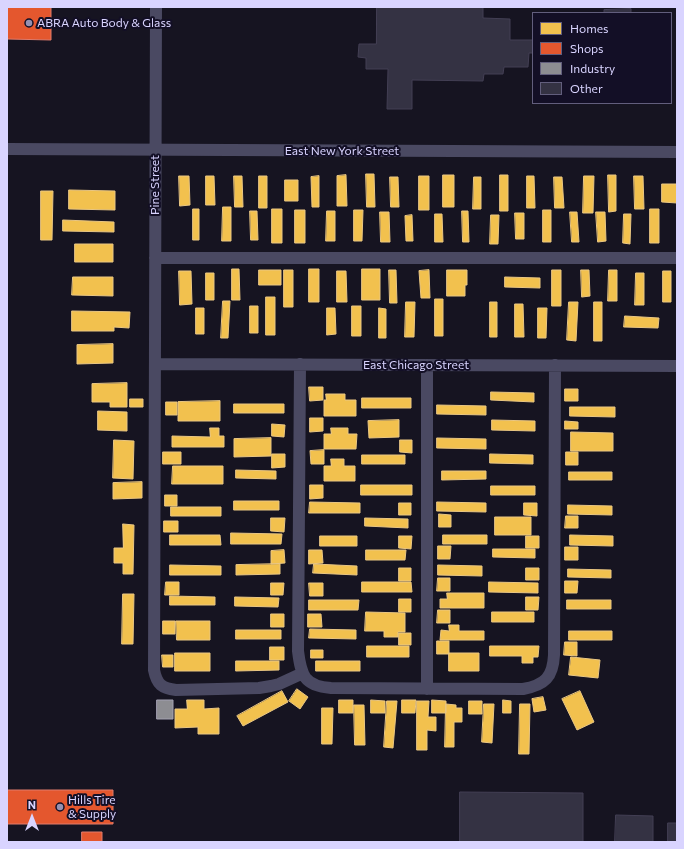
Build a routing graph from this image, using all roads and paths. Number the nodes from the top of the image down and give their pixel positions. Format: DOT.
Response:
graph roads {
  1 [pos="156,7"];
  2 [pos="7,149"];
  3 [pos="155,150"];
  4 [pos="677,152"];
  5 [pos="155,258"];
  6 [pos="677,258"];
  7 [pos="155,364"];
  8 [pos="300,364"];
  9 [pos="427,365"];
  10 [pos="555,365"];
  11 [pos="677,366"];
  12 [pos="303,673"];
  13 [pos="426,688"];
  1 -- 3 [label="street, Pine Street"];
  2 -- 3 [label="street, East New York Street"];
  3 -- 4 [label="street, East New York Street"];
  3 -- 5 [label="street, Pine Street"];
  5 -- 6 [label="street"];
  5 -- 7 [label="street, Pine Street"];
  7 -- 8 [label="street, East Chicago Street"];
  7 -- 12 [label="street, Pine Street"];
  8 -- 9 [label="street, East Chicago Street"];
  8 -- 12 [label="street"];
  9 -- 10 [label="street, East Chicago Street"];
  9 -- 13 [label="street"];
  10 -- 11 [label="street, East Chicago Street"];
  10 -- 13 [label="street"];
  12 -- 13 [label="street"];
}
